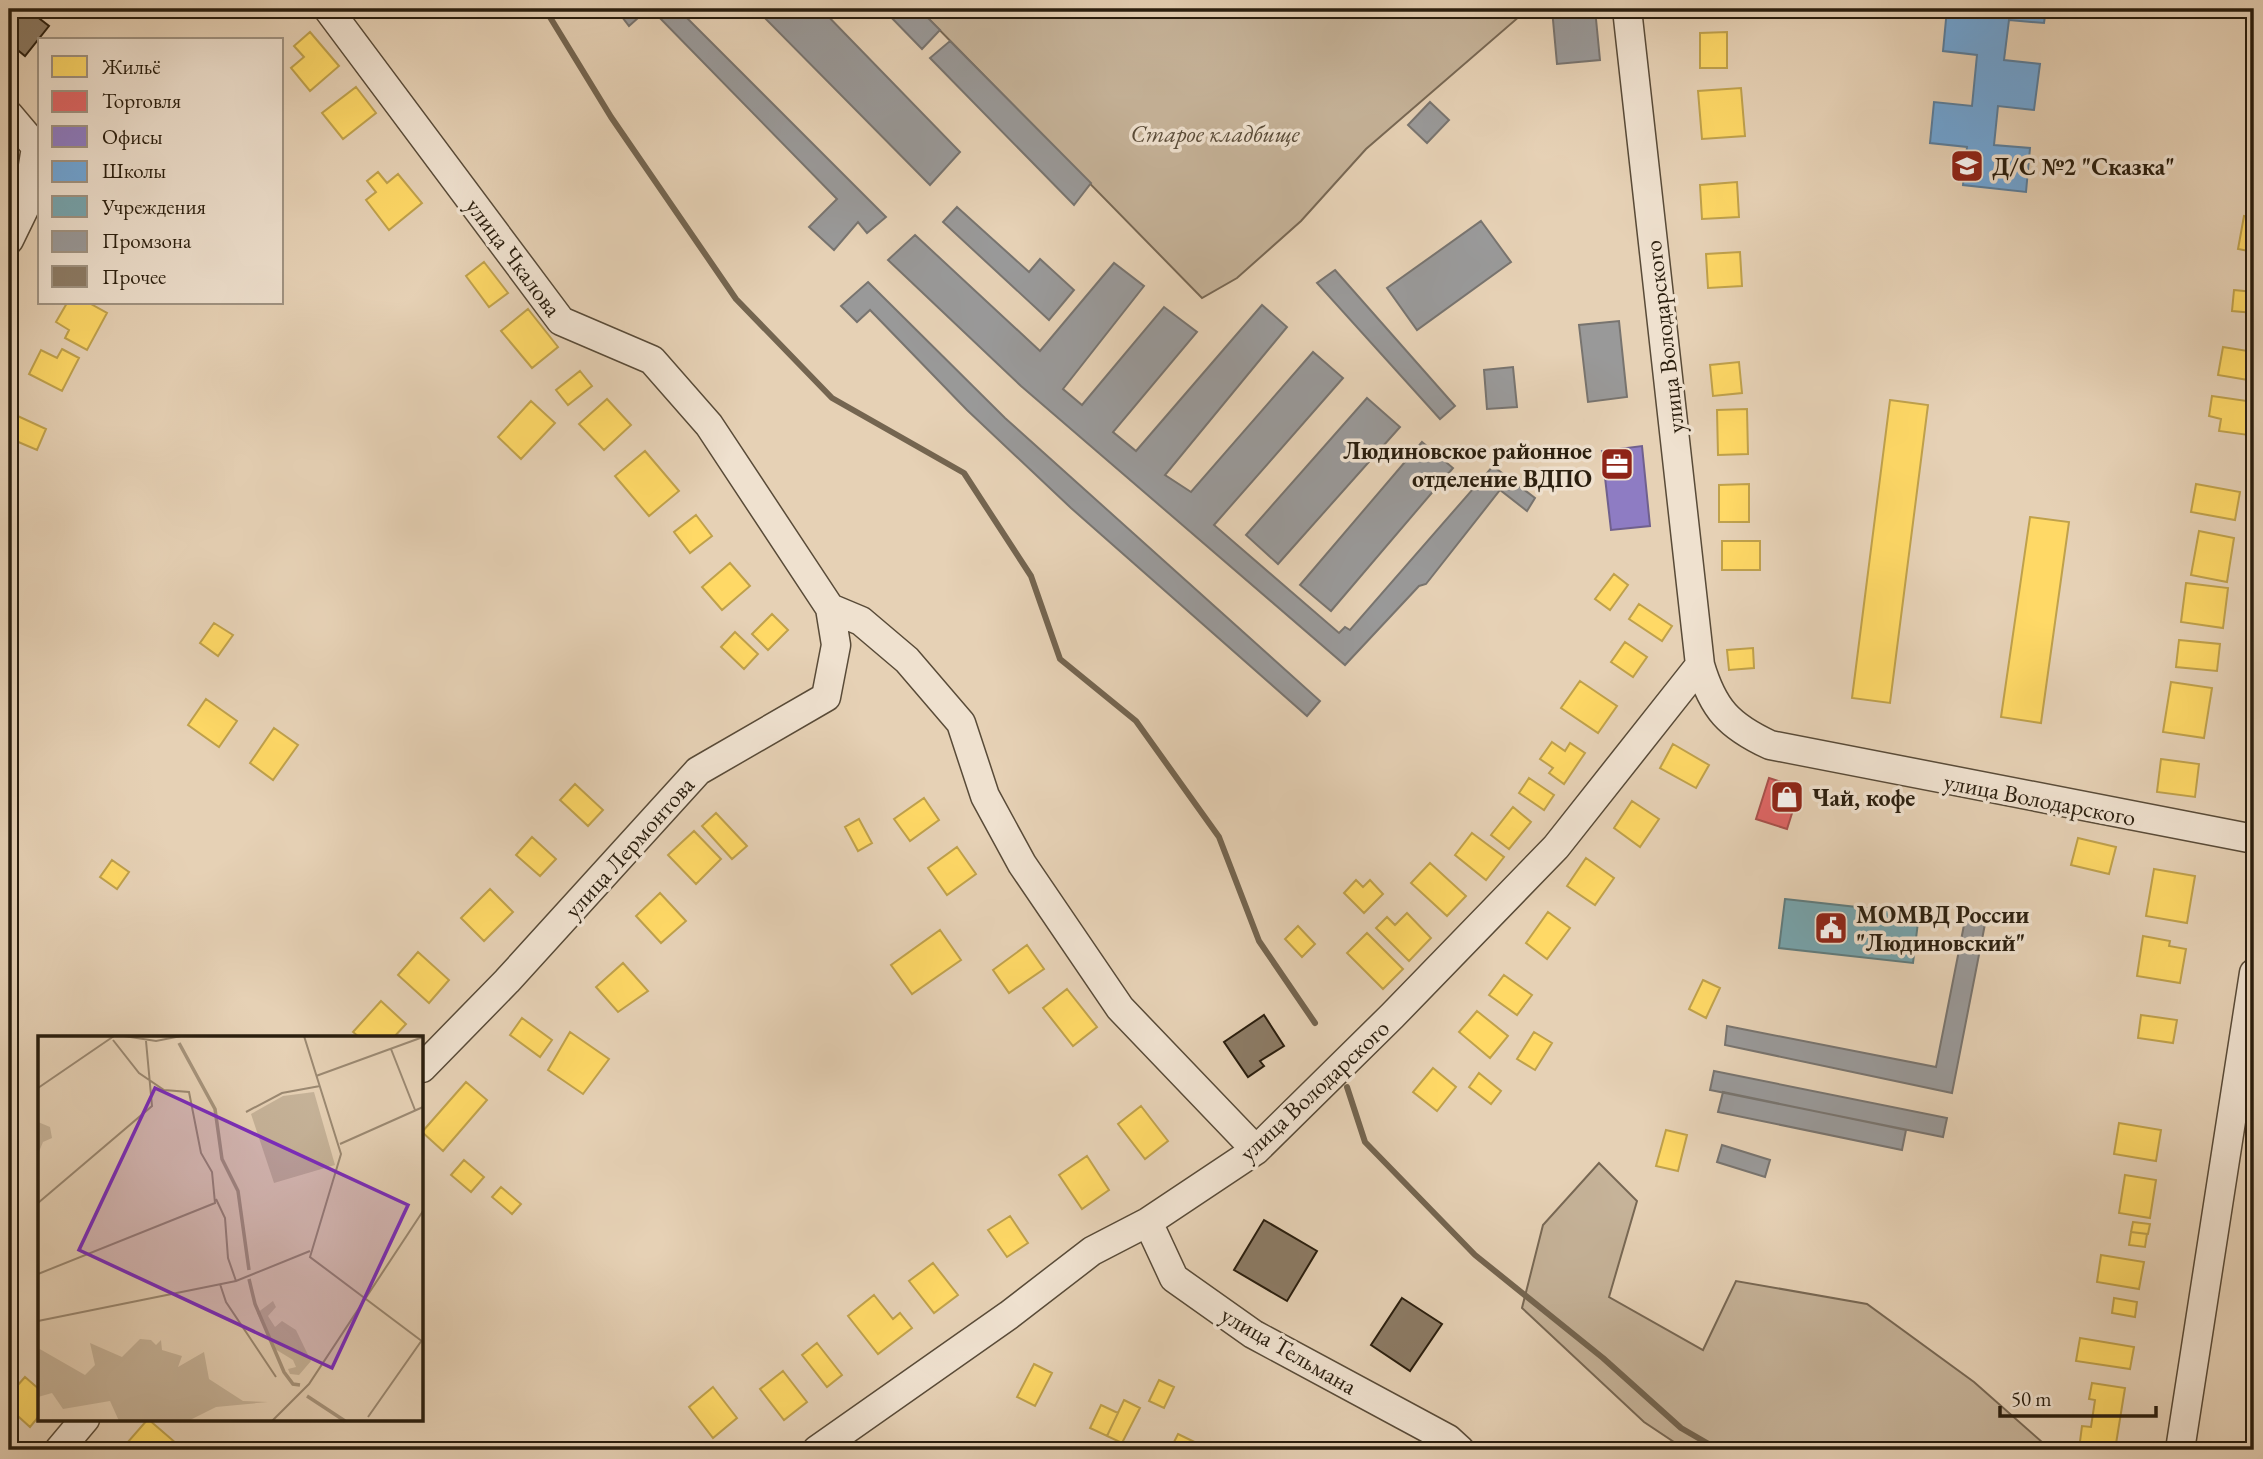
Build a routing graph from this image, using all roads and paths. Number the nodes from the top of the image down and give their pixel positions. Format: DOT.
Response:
graph roads {
  1 [pos="328,9"];
  2 [pos="1627,9"];
  3 [pos="9,115"];
  4 [pos="9,240"];
  5 [pos="830,608"];
  6 [pos="836,645"];
  7 [pos="1700,665"];
  8 [pos="2254,839"];
  9 [pos="2254,973"];
  10 [pos="424,1066"];
  11 [pos="1255,1150"];
  12 [pos="1148,1222"];
  13 [pos="84,1420"];
  14 [pos="59,1450"];
  15 [pos="817,1450"];
  16 [pos="1460,1450"];
  17 [pos="2180,1450"];
  1 -- 5 [label="street, улица Чкалова"];
  2 -- 7 [label="street, улица Володарского"];
  3 -- 4 [label="street"];
  5 -- 6 [label="street, улица Чкалова"];
  5 -- 11 [label="street"];
  6 -- 10 [label="street, улица Лермонтова"];
  7 -- 8 [label="street, улица Володарского"];
  7 -- 11 [label="street, улица Володарского"];
  9 -- 17 [label="street"];
  11 -- 12 [label="street, улица Володарского"];
  12 -- 15 [label="street, улица Володарского"];
  12 -- 16 [label="street, улица Тельмана"];
  13 -- 14 [label="street"];
}
